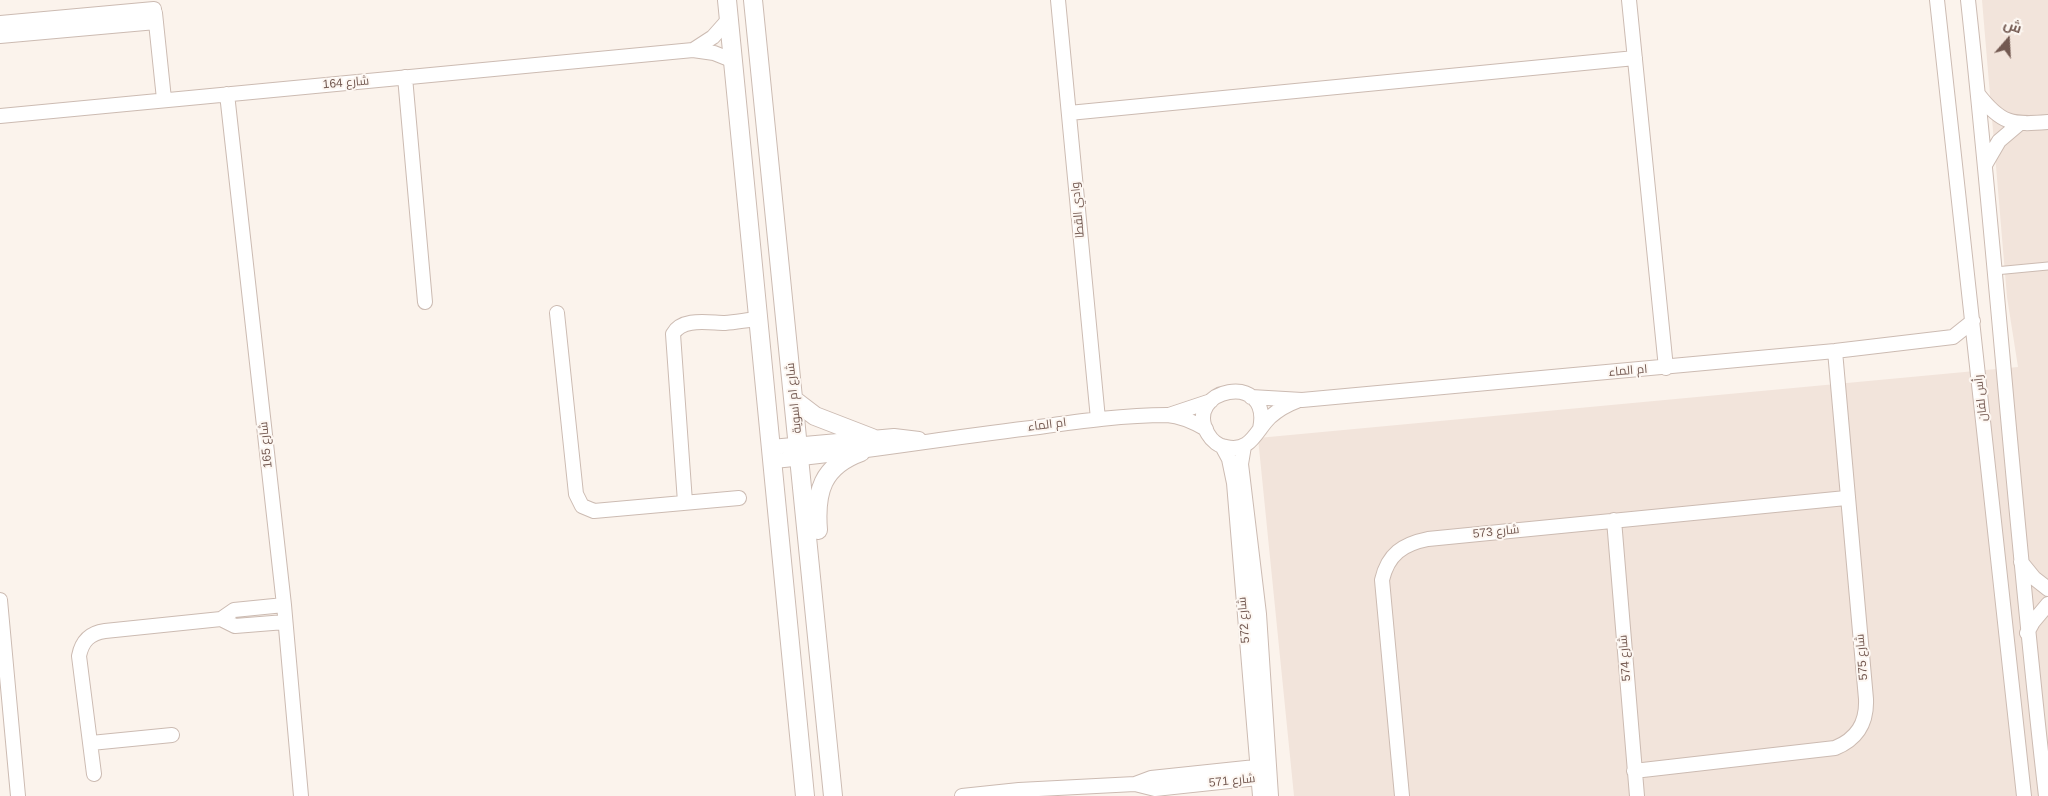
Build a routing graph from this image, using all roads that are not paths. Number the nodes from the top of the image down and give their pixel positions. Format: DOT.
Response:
graph roads {
  1 [pos="727,0"];
  2 [pos="763,0"];
  3 [pos="1058,0"];
  4 [pos="1629,0"];
  5 [pos="1937,0"];
  6 [pos="1968,0"];
  7 [pos="754,9"];
  8 [pos="155,10"];
  9 [pos="729,19"];
  10 [pos="0,23"];
  11 [pos="0,36"];
  12 [pos="693,50"];
  13 [pos="1635,58"];
  14 [pos="734,61"];
  15 [pos="405,77"];
  16 [pos="227,94"];
  17 [pos="1978,94"];
  18 [pos="164,99"];
  19 [pos="1069,113"];
  20 [pos="0,116"];
  21 [pos="2048,122"];
  22 [pos="2019,124"];
  23 [pos="1985,167"];
  24 [pos="2048,266"];
  25 [pos="1995,271"];
  26 [pos="425,302"];
  27 [pos="557,313"];
  28 [pos="757,314"];
  29 [pos="1973,321"];
  30 [pos="1953,337"];
  31 [pos="1834,351"];
  32 [pos="1977,358"];
  33 [pos="1666,368"];
  34 [pos="1252,397"];
  35 [pos="794,400"];
  36 [pos="1211,400"];
  37 [pos="1302,400"];
  38 [pos="1168,415"];
  39 [pos="1098,419"];
  40 [pos="1206,429"];
  41 [pos="1260,429"];
  42 [pos="872,438"];
  43 [pos="927,440"];
  44 [pos="1222,446"];
  45 [pos="1244,446"];
  46 [pos="799,452"];
  47 [pos="861,452"];
  48 [pos="772,454"];
  49 [pos="739,498"];
  50 [pos="1846,498"];
  51 [pos="685,502"];
  52 [pos="1614,520"];
  53 [pos="2021,562"];
  54 [pos="811,579"];
  55 [pos="2048,590"];
  56 [pos="0,600"];
  57 [pos="2048,604"];
  58 [pos="284,605"];
  59 [pos="221,619"];
  60 [pos="285,622"];
  61 [pos="2027,634"];
  62 [pos="172,735"];
  63 [pos="91,743"];
  64 [pos="1634,771"];
  65 [pos="1263,772"];
  66 [pos="94,774"];
  67 [pos="1019,793"];
  68 [pos="835,794"];
  69 [pos="18,796"];
  70 [pos="301,796"];
  71 [pos="804,796"];
  72 [pos="962,796"];
  73 [pos="1260,796"];
  74 [pos="1271,796"];
  75 [pos="1402,796"];
  76 [pos="1637,796"];
  77 [pos="2024,796"];
  78 [pos="2046,796"];
  1 -- 9 [label="street"];
  2 -- 7 [label="street"];
  3 -- 19 [label="street, وادي القطا"];
  4 -- 13 [label="street"];
  5 -- 29 [label="street, رأس لفان"];
  6 -- 17 [label="street, رأس لفان"];
  7 -- 35 [label="street, شارع ام اسوية"];
  8 -- 10 [label="street"];
  8 -- 11 [label="street"];
  8 -- 18 [label="street"];
  9 -- 12 [label="street, شارع 164"];
  9 -- 14 [label="street"];
  12 -- 14 [label="street, شارع 164"];
  12 -- 15 [label="street, شارع 164"];
  13 -- 19 [label="street"];
  13 -- 33 [label="street"];
  14 -- 28 [label="street"];
  15 -- 16 [label="street, شارع 164"];
  15 -- 26 [label="street"];
  16 -- 18 [label="street, شارع 164"];
  16 -- 58 [label="street, شارع 165"];
  17 -- 22 [label="street"];
  17 -- 23 [label="street, رأس لفان"];
  18 -- 20 [label="street, شارع 164"];
  19 -- 39 [label="street, وادي القطا"];
  21 -- 22 [label="street"];
  22 -- 23 [label="street"];
  23 -- 25 [label="street, رأس لفان"];
  24 -- 25 [label="lane"];
  25 -- 53 [label="street, رأس لفان"];
  27 -- 51 [label="street"];
  28 -- 48 [label="street"];
  28 -- 51 [label="street"];
  29 -- 30 [label="street"];
  29 -- 32 [label="street, رأس لفان"];
  30 -- 31 [label="street, ام الماء"];
  30 -- 32 [label="street"];
  31 -- 33 [label="street, ام الماء"];
  31 -- 50 [label="street, شارع 575"];
  32 -- 77 [label="street, رأس لفان"];
  33 -- 37 [label="street, ام الماء"];
  34 -- 36 [label="street"];
  34 -- 37 [label="street, ام الماء"];
  34 -- 41 [label="street"];
  35 -- 42 [label="street"];
  35 -- 46 [label="street, شارع ام اسوية"];
  36 -- 38 [label="street, ام الماء"];
  36 -- 40 [label="street"];
  37 -- 41 [label="street, ام الماء"];
  38 -- 39 [label="street, ام الماء"];
  38 -- 40 [label="street, ام الماء"];
  39 -- 43 [label="street, ام الماء"];
  40 -- 44 [label="street"];
  41 -- 45 [label="street"];
  42 -- 43 [label="street, ام الماء"];
  42 -- 46 [label="street, ام الماء"];
  43 -- 47 [label="street, ام الماء"];
  44 -- 45 [label="street"];
  44 -- 65 [label="street, شارع 572"];
  45 -- 65 [label="street, شارع 572"];
  46 -- 47 [label="street, ام الماء"];
  46 -- 48 [label="street, ام الماء"];
  46 -- 54 [label="street, شارع ام اسوية"];
  47 -- 54 [label="street"];
  48 -- 71 [label="street"];
  49 -- 51 [label="street"];
  50 -- 52 [label="street, شارع 573"];
  50 -- 64 [label="street, شارع 575"];
  52 -- 64 [label="street, شارع 574"];
  52 -- 75 [label="street, شارع 573"];
  53 -- 55 [label="street"];
  53 -- 61 [label="street, رأس لفان"];
  54 -- 68 [label="street, شارع ام اسوية"];
  56 -- 69 [label="street"];
  57 -- 61 [label="street"];
  58 -- 59 [label="street"];
  58 -- 60 [label="street, شارع 165"];
  59 -- 60 [label="street"];
  59 -- 63 [label="street"];
  60 -- 70 [label="street, شارع 165"];
  61 -- 78 [label="street, رأس لفان"];
  62 -- 63 [label="street"];
  63 -- 66 [label="street"];
  64 -- 76 [label="street, شارع 574"];
  65 -- 67 [label="street, شارع 571"];
  65 -- 73 [label="street, شارع 572"];
  65 -- 74 [label="street, شارع 572"];
  67 -- 72 [label="street, شارع 571"];
}
